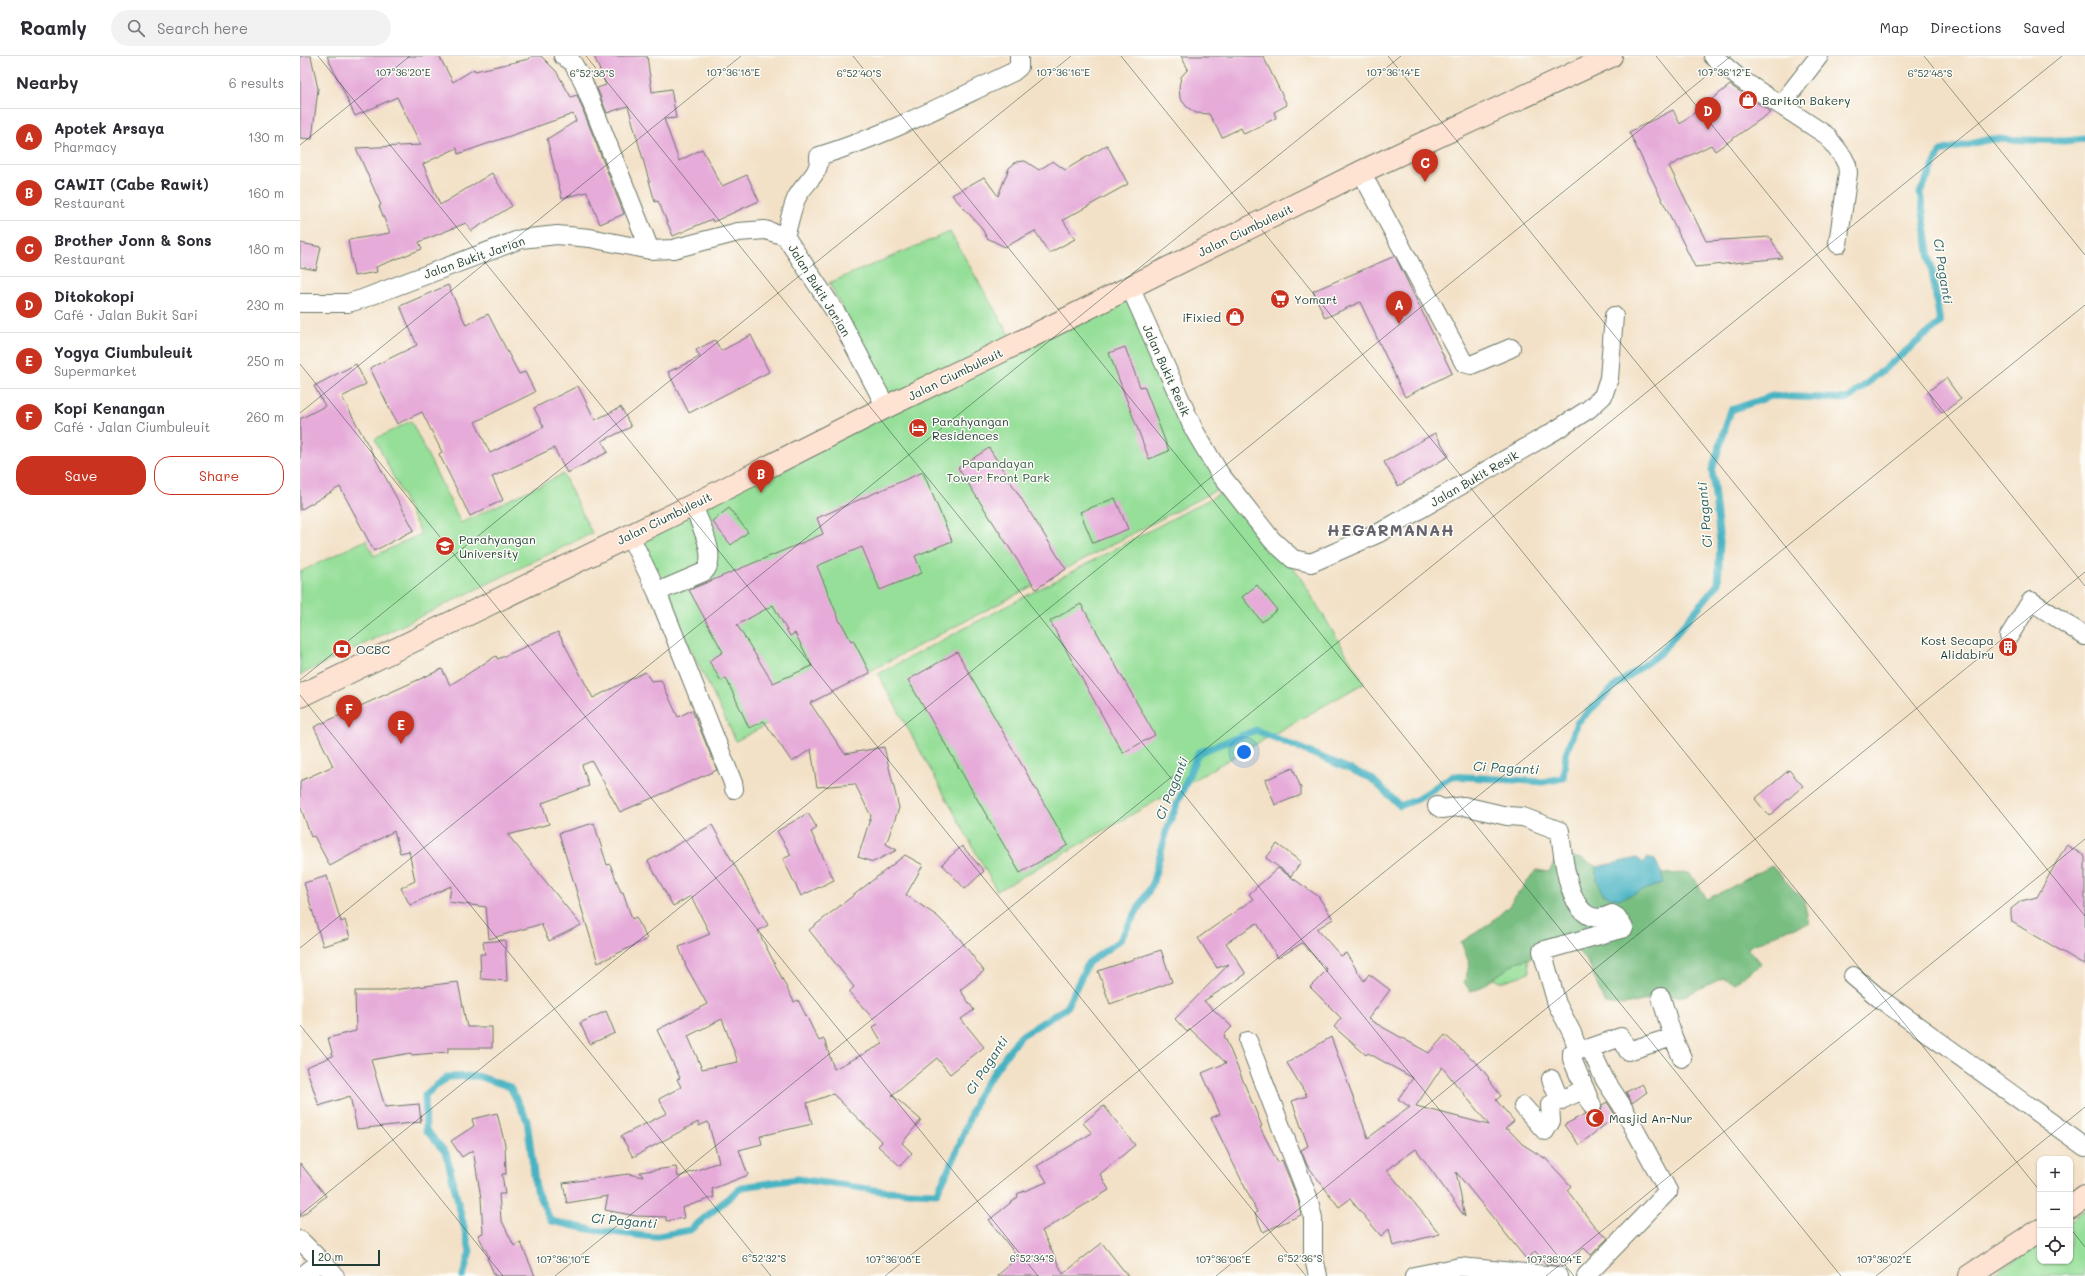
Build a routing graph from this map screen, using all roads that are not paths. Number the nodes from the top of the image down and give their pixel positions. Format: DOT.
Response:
graph roads {
  1 [pos="563,56"];
  2 [pos="1019,56"];
  3 [pos="1611,56"];
  4 [pos="1713,56"];
  5 [pos="1819,56"];
  6 [pos="1781,105"];
  7 [pos="1361,172"];
  8 [pos="785,236"];
  9 [pos="1838,244"];
  10 [pos="650,250"];
  11 [pos="1130,287"];
  12 [pos="300,303"];
  13 [pos="1614,316"];
  14 [pos="1511,348"];
  15 [pos="886,407"];
  16 [pos="693,505"];
  17 [pos="630,536"];
  18 [pos="657,592"];
  19 [pos="2009,636"];
  20 [pos="2085,636"];
  21 [pos="300,696"];
  22 [pos="734,789"];
  23 [pos="1437,806"];
  24 [pos="1853,976"];
  25 [pos="1661,998"];
  26 [pos="1673,1037"];
  27 [pos="1248,1041"];
  28 [pos="1584,1049"];
  29 [pos="1682,1058"];
  30 [pos="1551,1079"];
  31 [pos="1585,1089"];
  32 [pos="1560,1101"];
  33 [pos="1523,1106"];
  34 [pos="1592,1106"];
  35 [pos="2085,1147"];
  36 [pos="2085,1197"];
  37 [pos="2073,1206"];
  38 [pos="2037,1232"];
  39 [pos="300,1240"];
  40 [pos="321,1262"];
  41 [pos="302,1276"];
  42 [pos="335,1276"];
  43 [pos="1318,1276"];
  44 [pos="1414,1276"];
  45 [pos="1558,1276"];
  46 [pos="1586,1276"];
  47 [pos="1969,1276"];
  1 -- 10 [label="street"];
  2 -- 8 [label="street"];
  3 -- 7 [label="main road, Jalan Ciumbuleuit"];
  4 -- 6 [label="street"];
  5 -- 6 [label="street"];
  6 -- 9 [label="street"];
  7 -- 11 [label="main road, Jalan Ciumbuleuit"];
  7 -- 14 [label="street"];
  8 -- 10 [label="street, Jalan Bukit Jarian"];
  8 -- 15 [label="street, Jalan Bukit Jarian"];
  10 -- 12 [label="street, Jalan Bukit Jarian"];
  11 -- 13 [label="street, Jalan Bukit Resik"];
  11 -- 15 [label="main road, Jalan Ciumbuleuit"];
  15 -- 16 [label="main road, Jalan Ciumbuleuit"];
  16 -- 17 [label="main road, Jalan Ciumbuleuit"];
  16 -- 18 [label="street"];
  17 -- 18 [label="street"];
  17 -- 21 [label="main road, Jalan Ciumbuleuit"];
  18 -- 22 [label="street"];
  19 -- 20 [label="street"];
  23 -- 28 [label="street"];
  24 -- 35 [label="street"];
  25 -- 26 [label="street"];
  26 -- 28 [label="street"];
  26 -- 29 [label="street"];
  27 -- 43 [label="street"];
  28 -- 31 [label="street"];
  28 -- 46 [label="street"];
  30 -- 32 [label="street"];
  31 -- 32 [label="street"];
  31 -- 34 [label="street"];
  32 -- 33 [label="street"];
  36 -- 37 [label="main road"];
  38 -- 47 [label="main road"];
  39 -- 40 [label="street"];
  40 -- 41 [label="street"];
  40 -- 42 [label="street"];
  44 -- 45 [label="street"];
}
